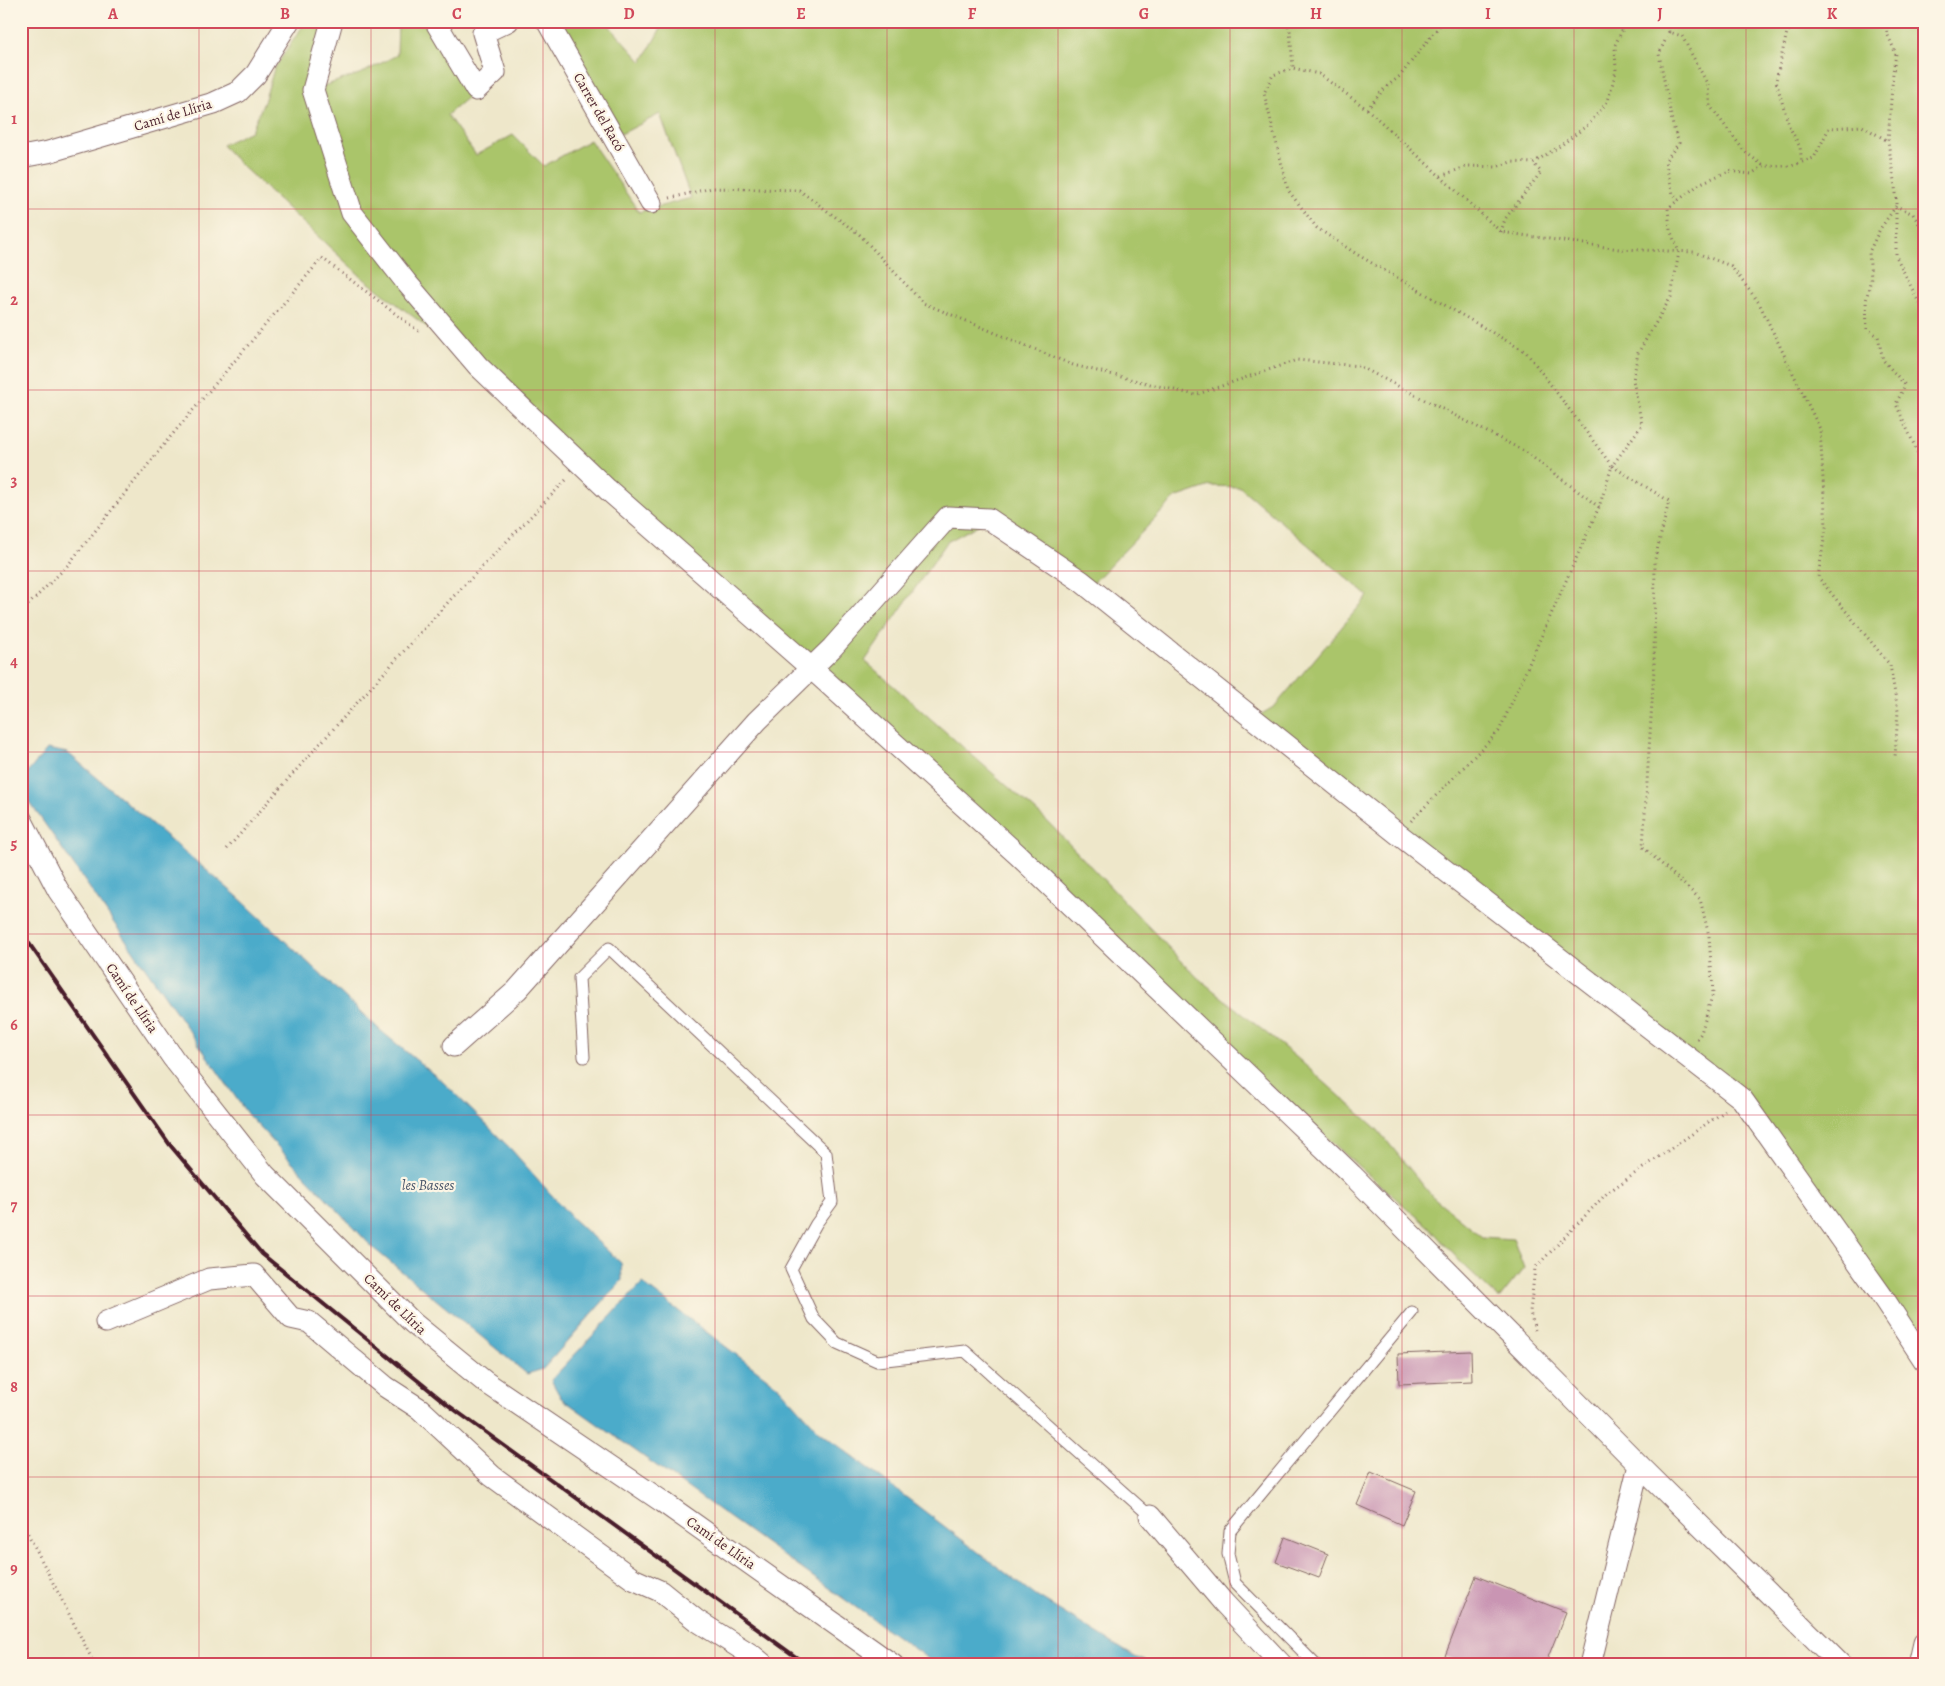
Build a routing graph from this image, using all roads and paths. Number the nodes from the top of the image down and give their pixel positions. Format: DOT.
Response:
graph roads {
  1 [pos="289,21"];
  2 [pos="332,21"];
  3 [pos="435,21"];
  4 [pos="508,21"];
  5 [pos="547,21"];
  6 [pos="1287,21"];
  7 [pos="1443,21"];
  8 [pos="1626,21"];
  9 [pos="1667,21"];
  10 [pos="1801,21"];
  11 [pos="1886,21"];
  12 [pos="1669,32"];
  13 [pos="1293,68"];
  14 [pos="1367,108"];
  15 [pos="1888,141"];
  16 [pos="21,157"];
  17 [pos="1533,163"];
  18 [pos="1802,163"];
  19 [pos="1764,166"];
  20 [pos="1441,176"];
  21 [pos="1678,200"];
  22 [pos="651,203"];
  23 [pos="1896,206"];
  24 [pos="1501,232"];
  25 [pos="1924,232"];
  26 [pos="1679,252"];
  27 [pos="1924,313"];
  28 [pos="427,337"];
  29 [pos="1922,458"];
  30 [pos="582,464"];
  31 [pos="1612,466"];
  32 [pos="1924,467"];
  33 [pos="1599,507"];
  34 [pos="21,612"];
  35 [pos="811,668"];
  36 [pos="1895,757"];
  37 [pos="21,819"];
  38 [pos="1398,834"];
  39 [pos="227,849"];
  40 [pos="454,1046"];
  41 [pos="1686,1056"];
  42 [pos="584,1057"];
  43 [pos="1742,1099"];
  44 [pos="1412,1312"];
  45 [pos="106,1322"];
  46 [pos="1535,1331"];
  47 [pos="1924,1360"];
  48 [pos="1639,1465"];
  49 [pos="1150,1516"];
  50 [pos="21,1520"];
  51 [pos="1924,1643"];
  52 [pos="95,1665"];
  53 [pos="764,1665"];
  54 [pos="892,1665"];
  55 [pos="1282,1665"];
  56 [pos="1316,1665"];
  57 [pos="1590,1665"];
  58 [pos="1841,1665"];
  59 [pos="1919,1665"];
  1 -- 16 [label="street, Camí de Llíria"];
  2 -- 30 [label="street"];
  3 -- 4 [label="street"];
  5 -- 22 [label="street, Carrer del Racó"];
  6 -- 13 [label="path"];
  7 -- 14 [label="path"];
  8 -- 17 [label="path"];
  9 -- 12 [label="path"];
  10 -- 18 [label="path"];
  11 -- 15 [label="path"];
  12 -- 19 [label="path"];
  12 -- 21 [label="path"];
  13 -- 14 [label="path"];
  13 -- 31 [label="path"];
  14 -- 20 [label="path"];
  15 -- 18 [label="path"];
  15 -- 23 [label="path"];
  17 -- 20 [label="path"];
  17 -- 24 [label="path"];
  18 -- 19 [label="path"];
  19 -- 21 [label="path"];
  20 -- 24 [label="path"];
  21 -- 26 [label="path"];
  22 -- 33 [label="path"];
  23 -- 25 [label="path"];
  23 -- 27 [label="path"];
  23 -- 29 [label="path"];
  24 -- 26 [label="path"];
  26 -- 31 [label="path"];
  26 -- 36 [label="path"];
  28 -- 34 [label="path"];
  29 -- 32 [label="path"];
  30 -- 35 [label="street"];
  30 -- 39 [label="path"];
  31 -- 33 [label="path"];
  31 -- 41 [label="path"];
  33 -- 38 [label="path"];
  35 -- 38 [label="street"];
  35 -- 40 [label="street"];
  35 -- 48 [label="street"];
  37 -- 54 [label="street, Camí de Llíria"];
  38 -- 41 [label="street"];
  41 -- 43 [label="street"];
  42 -- 49 [label="lane"];
  43 -- 46 [label="path"];
  43 -- 47 [label="street"];
  44 -- 56 [label="lane"];
  45 -- 53 [label="street"];
  48 -- 57 [label="street"];
  48 -- 58 [label="street"];
  49 -- 55 [label="street"];
  50 -- 52 [label="path"];
  51 -- 59 [label="street"];
}
